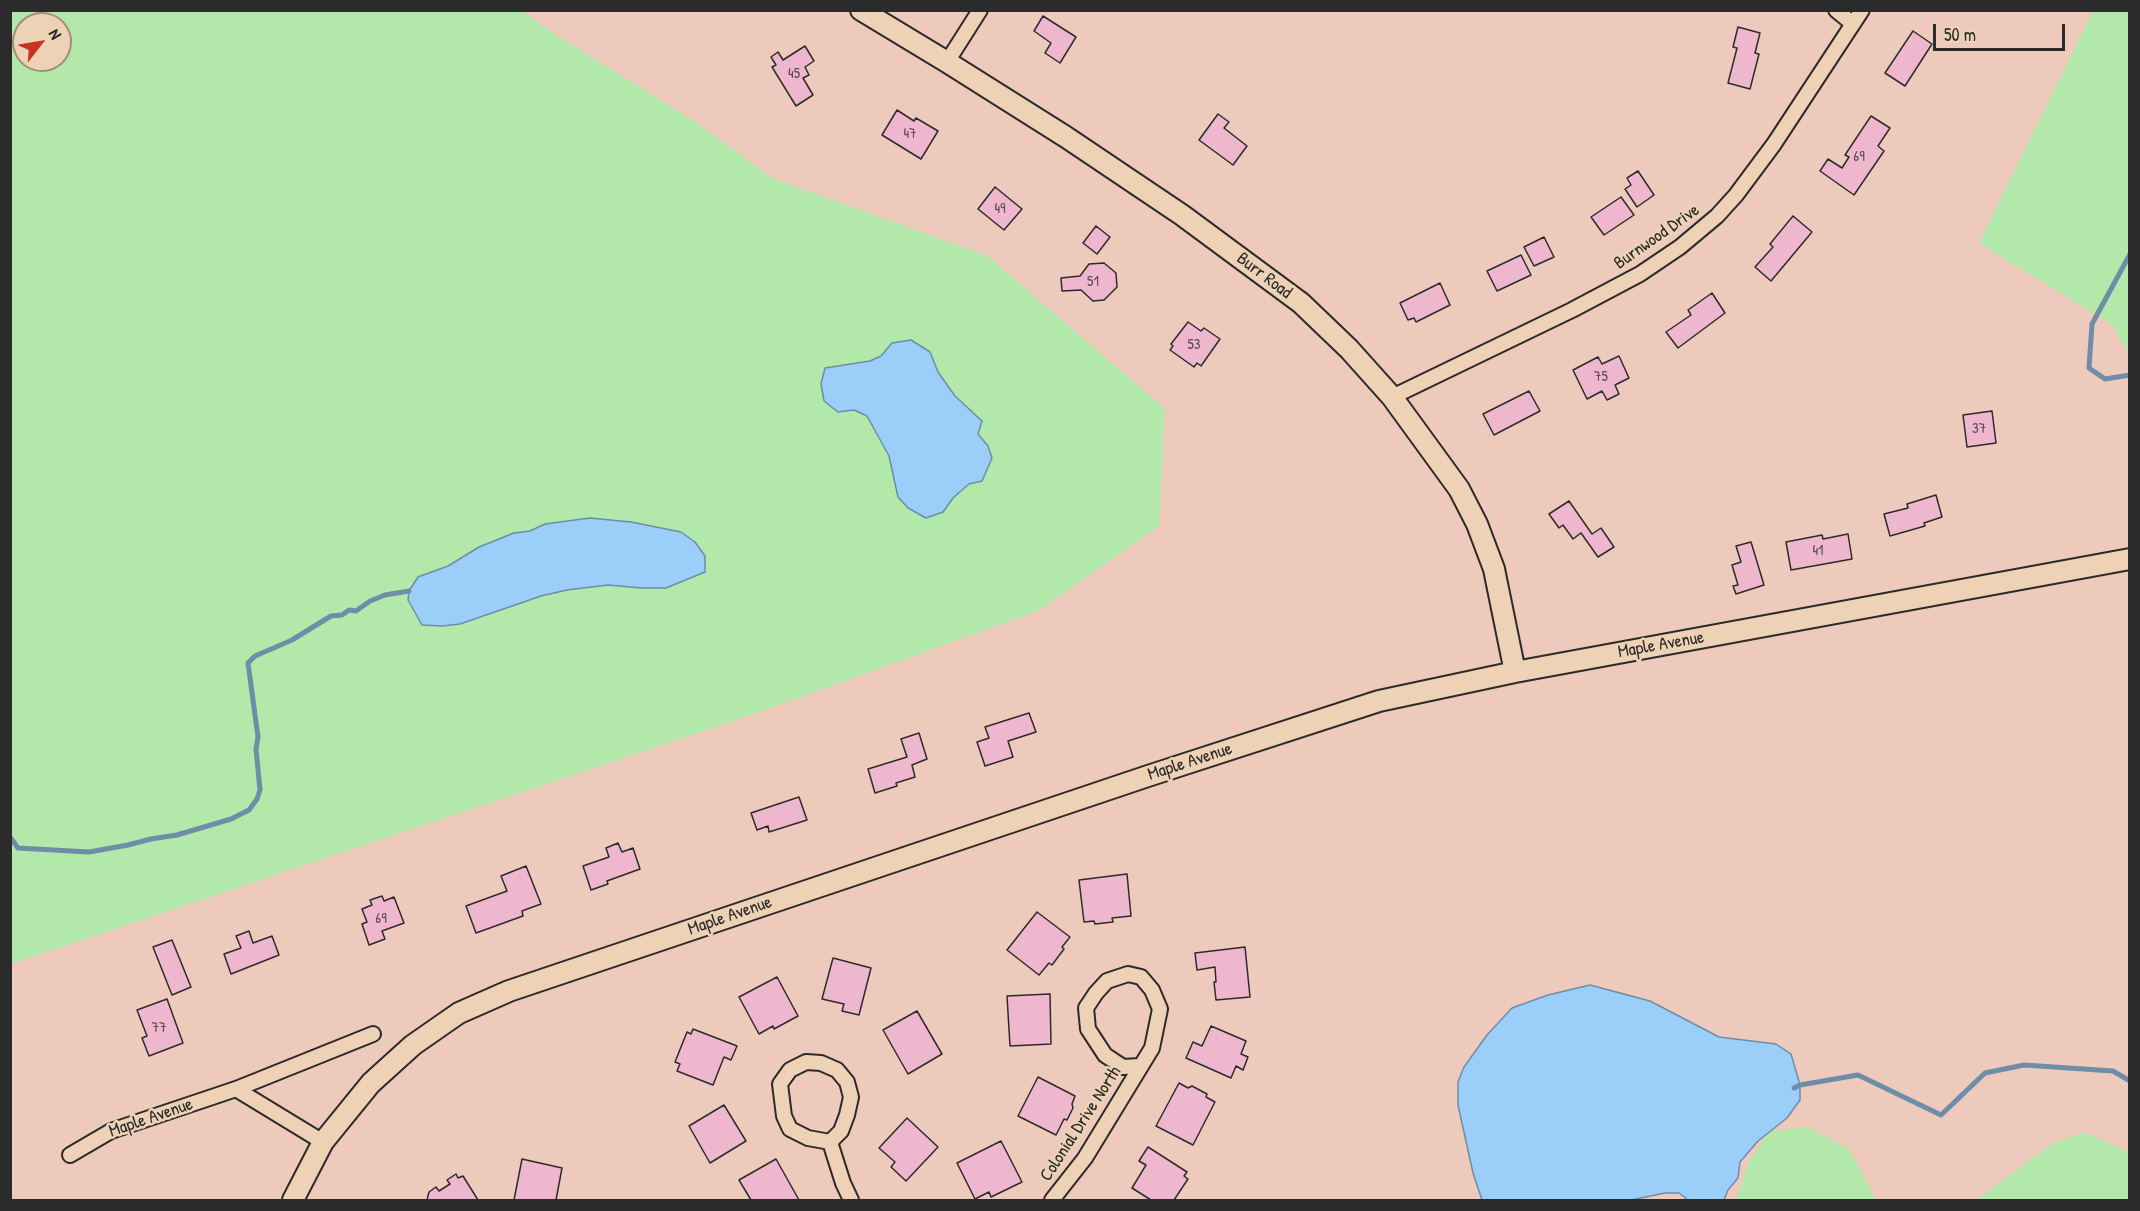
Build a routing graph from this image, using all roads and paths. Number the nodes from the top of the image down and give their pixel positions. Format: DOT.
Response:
graph roads {
  1 [pos="861,10"];
  2 [pos="980,10"];
  3 [pos="1836,10"];
  4 [pos="1862,10"];
  5 [pos="1853,24"];
  6 [pos="948,62"];
  7 [pos="1392,397"];
  8 [pos="2130,560"];
  9 [pos="1515,672"];
  10 [pos="373,1034"];
  11 [pos="1140,1066"];
  12 [pos="236,1089"];
  13 [pos="323,1142"];
  14 [pos="830,1142"];
  15 [pos="70,1155"];
  16 [pos="293,1200"];
  17 [pos="851,1200"];
  18 [pos="1052,1200"];
  1 -- 6 [label="street, Burr Road"];
  2 -- 6 [label="street"];
  3 -- 5 [label="street"];
  4 -- 5 [label="street, Burnwood Drive"];
  5 -- 7 [label="street, Burnwood Drive"];
  6 -- 7 [label="street, Burr Road"];
  7 -- 9 [label="street, Burr Road"];
  8 -- 9 [label="street, Maple Avenue"];
  9 -- 13 [label="street, Maple Avenue"];
  10 -- 12 [label="street, Maple Avenue"];
  11 -- 11 [label="street, Colonial Drive North"];
  11 -- 18 [label="street, Colonial Drive North"];
  12 -- 13 [label="street"];
  12 -- 15 [label="street, Maple Avenue"];
  13 -- 16 [label="street, Maple Avenue"];
  14 -- 14 [label="street"];
  14 -- 17 [label="street"];
}
